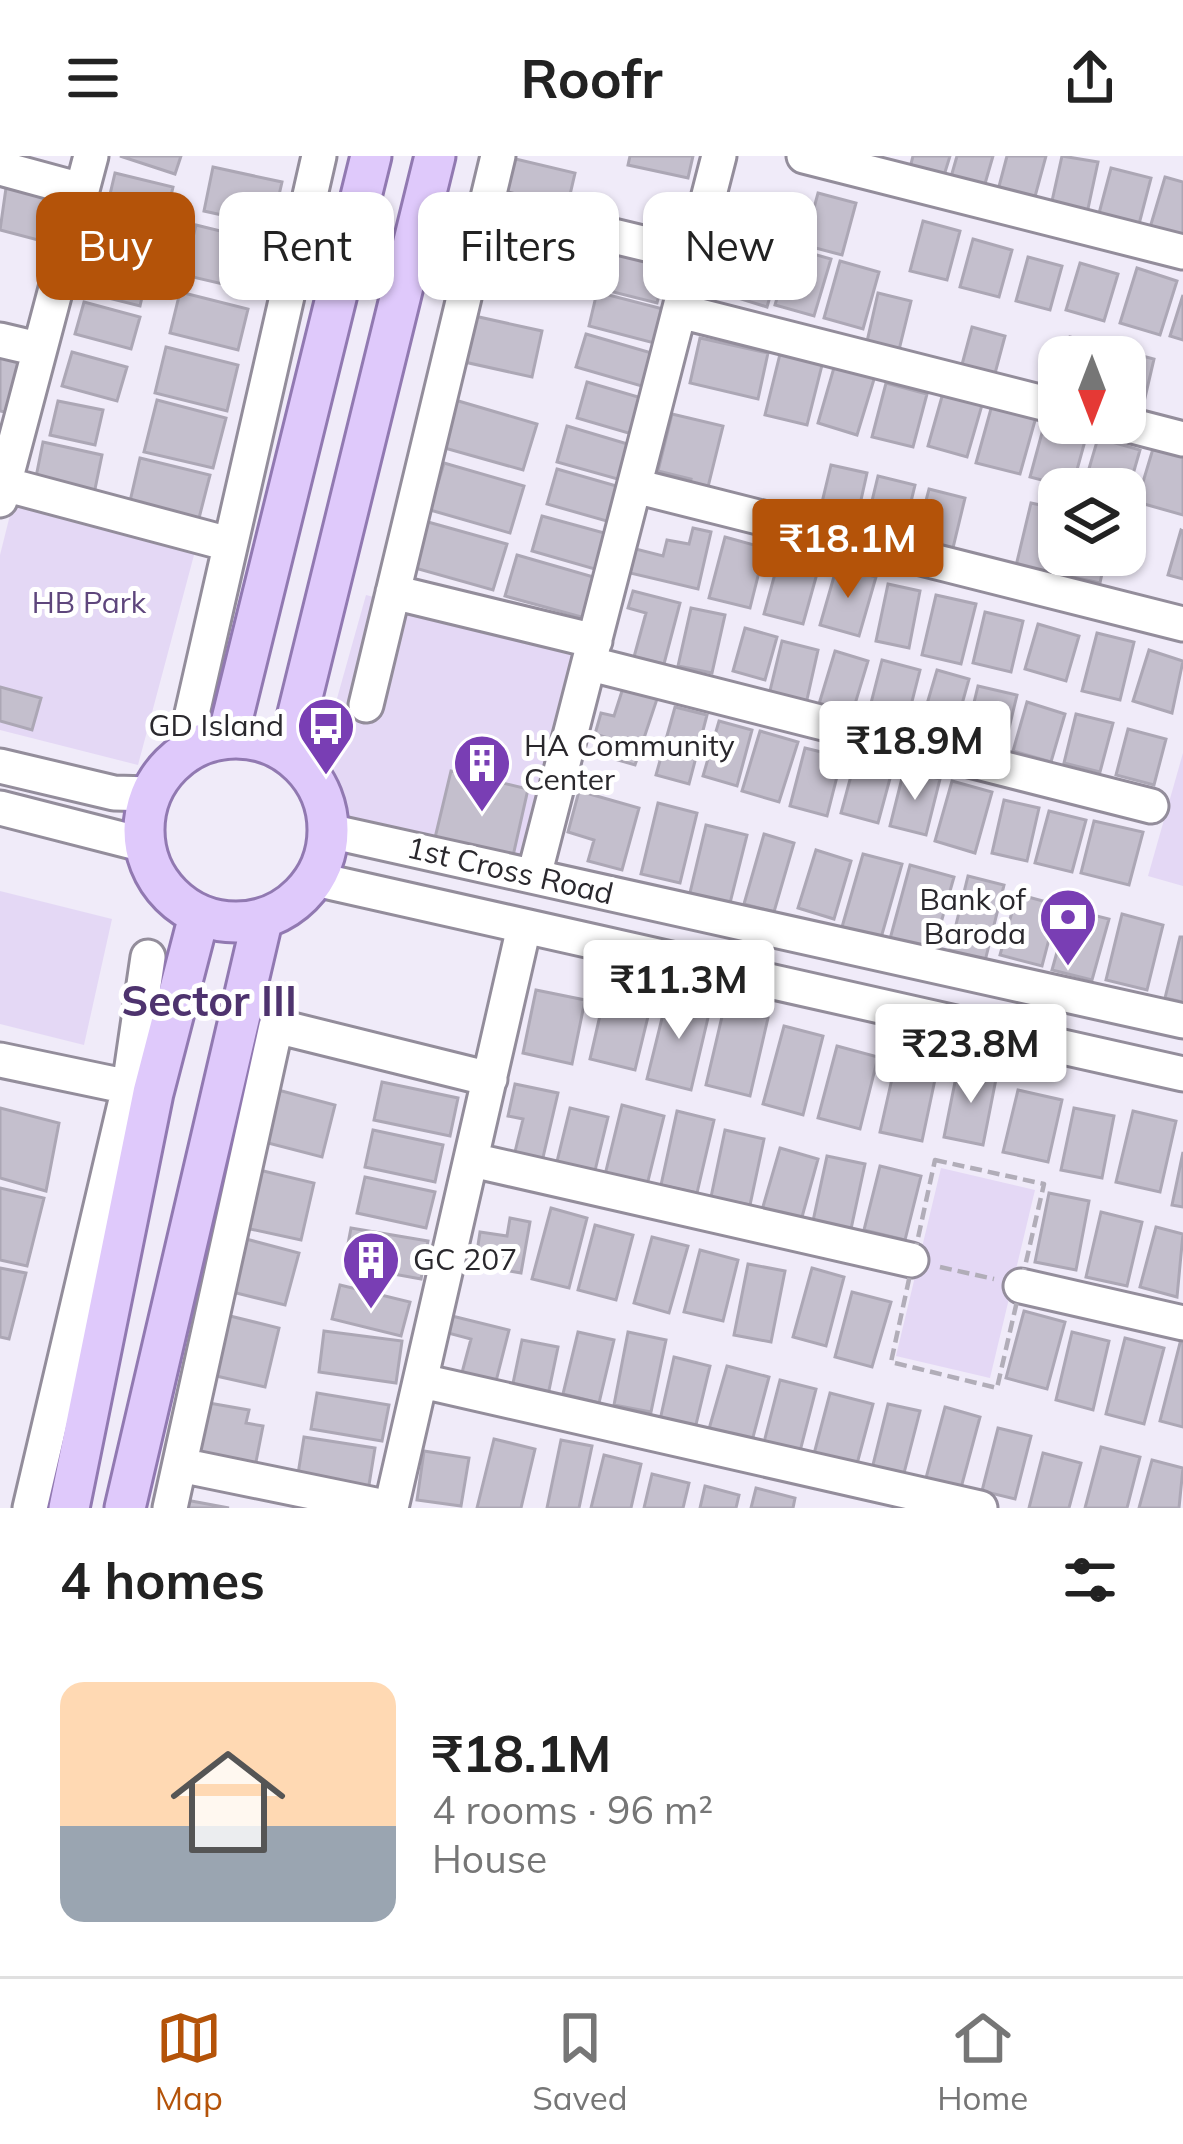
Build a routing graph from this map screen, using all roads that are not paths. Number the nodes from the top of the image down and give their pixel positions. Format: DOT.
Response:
graph roads {
  1 [pos="91,156"];
  2 [pos="319,156"];
  3 [pos="371,156"];
  4 [pos="435,156"];
  5 [pos="498,156"];
  6 [pos="719,156"];
  7 [pos="803,156"];
  8 [pos="0,168"];
  9 [pos="81,190"];
  10 [pos="488,192"];
  11 [pos="709,192"];
  12 [pos="1183,252"];
  13 [pos="462,300"];
  14 [pos="682,300"];
  15 [pos="680,311"];
  16 [pos="0,340"];
  17 [pos="38,349"];
  18 [pos="1038,402"];
  19 [pos="1146,429"];
  20 [pos="1183,439"];
  21 [pos="634,486"];
  22 [pos="2,492"];
  23 [pos="230,544"];
  24 [pos="393,592"];
  25 [pos="1183,624"];
  26 [pos="593,652"];
  27 [pos="366,705"];
  28 [pos="191,718"];
  29 [pos="228,736"];
  30 [pos="288,754"];
  31 [pos="0,766"];
  32 [pos="152,794"];
  33 [pos="1151,806"];
  34 [pos="0,808"];
  35 [pos="329,831"];
  36 [pos="145,845"];
  37 [pos="534,876"];
  38 [pos="315,879"];
  39 [pos="666,906"];
  40 [pos="199,916"];
  41 [pos="262,921"];
  42 [pos="524,927"];
  43 [pos="654,956"];
  44 [pos="148,957"];
  45 [pos="1183,1021"];
  46 [pos="0,1060"];
  47 [pos="1183,1074"];
  48 [pos="490,1079"];
  49 [pos="129,1087"];
  50 [pos="472,1160"];
  51 [pos="911,1261"];
  52 [pos="1021,1286"];
  53 [pos="1183,1322"];
  54 [pos="422,1381"];
  55 [pos="180,1466"];
  56 [pos="30,1508"];
  57 [pos="69,1508"];
  58 [pos="125,1508"];
  59 [pos="170,1508"];
  60 [pos="391,1508"];
  61 [pos="980,1508"];
  1 -- 9 [label="street"];
  2 -- 23 [label="street"];
  3 -- 29 [label="main road"];
  4 -- 30 [label="main road"];
  5 -- 10 [label="street"];
  6 -- 11 [label="street"];
  7 -- 12 [label="street"];
  8 -- 9 [label="street"];
  9 -- 17 [label="street"];
  13 -- 24 [label="street"];
  14 -- 15 [label="street"];
  15 -- 18 [label="street"];
  15 -- 21 [label="street"];
  16 -- 17 [label="street"];
  17 -- 22 [label="street"];
  19 -- 20 [label="street"];
  21 -- 25 [label="street"];
  21 -- 26 [label="street"];
  22 -- 23 [label="street"];
  23 -- 28 [label="street"];
  24 -- 26 [label="street"];
  24 -- 27 [label="street"];
  26 -- 33 [label="street"];
  26 -- 37 [label="street"];
  29 -- 30 [label="main road"];
  29 -- 32 [label="main road"];
  30 -- 35 [label="main road"];
  31 -- 32 [label="street"];
  32 -- 36 [label="main road"];
  34 -- 36 [label="street"];
  35 -- 37 [label="street, 1st Cross Road"];
  35 -- 38 [label="main road"];
  36 -- 40 [label="main road"];
  37 -- 39 [label="street, 1st Cross Road"];
  38 -- 41 [label="main road"];
  38 -- 42 [label="street"];
  39 -- 43 [label="street"];
  39 -- 45 [label="street, 1st Cross Road"];
  40 -- 41 [label="main road"];
  40 -- 57 [label="main road"];
  41 -- 58 [label="main road"];
  42 -- 43 [label="street"];
  42 -- 48 [label="street"];
  43 -- 47 [label="street"];
  44 -- 49 [label="street"];
  46 -- 49 [label="street"];
  48 -- 50 [label="street"];
  48 -- 55 [label="street"];
  49 -- 56 [label="street"];
  50 -- 51 [label="street"];
  50 -- 54 [label="street"];
  52 -- 53 [label="street"];
  54 -- 60 [label="street"];
  54 -- 61 [label="street"];
  55 -- 59 [label="street"];
  55 -- 60 [label="street"];
}
